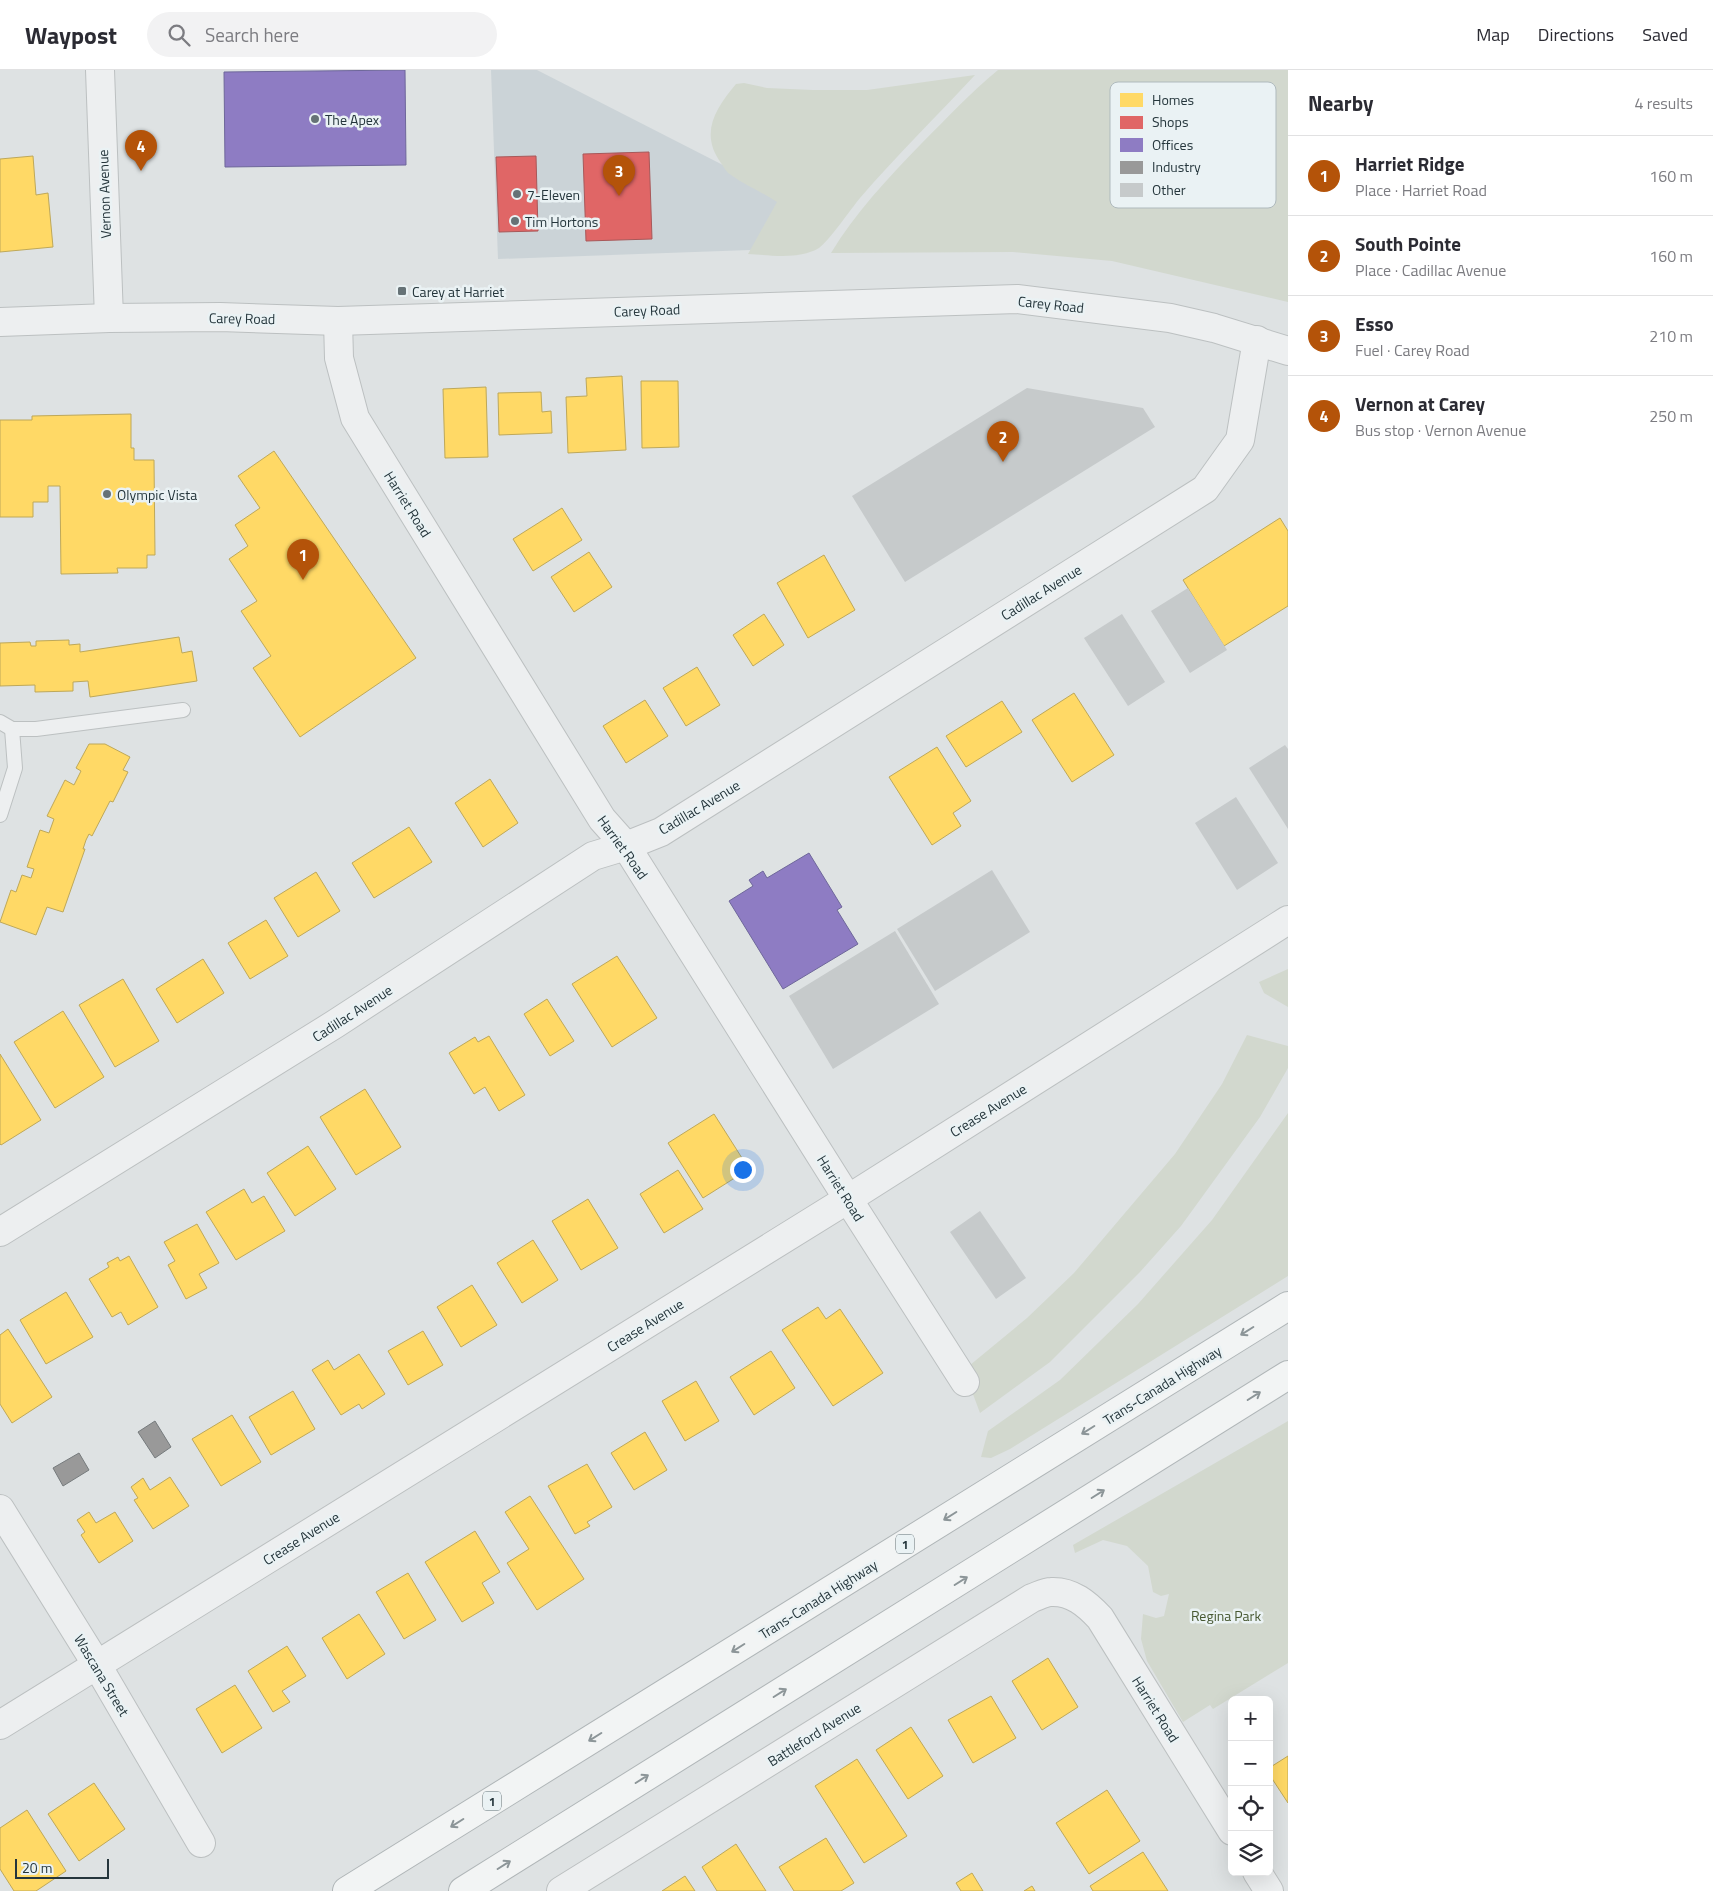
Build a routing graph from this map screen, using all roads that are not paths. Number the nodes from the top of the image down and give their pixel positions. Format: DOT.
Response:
graph roads {
  1 [pos="100,70"];
  2 [pos="109,318"];
  3 [pos="338,321"];
  4 [pos="0,322"];
  5 [pos="1257,340"];
  6 [pos="1288,351"];
  7 [pos="183,710"];
  8 [pos="6,726"];
  9 [pos="0,815"];
  10 [pos="626,846"];
  11 [pos="1288,920"];
  12 [pos="848,1199"];
  13 [pos="0,1232"];
  14 [pos="1288,1306"];
  15 [pos="1288,1375"];
  16 [pos="965,1382"];
  17 [pos="0,1509"];
  18 [pos="1072,1595"];
  19 [pos="97,1665"];
  20 [pos="0,1726"];
  21 [pos="1228,1825"];
  22 [pos="201,1843"];
  23 [pos="1260,1876"];
  24 [pos="347,1891"];
  25 [pos="463,1891"];
  26 [pos="561,1891"];
  27 [pos="1269,1891"];
  1 -- 2 [label="street, Vernon Avenue"];
  2 -- 3 [label="street, Carey Road"];
  2 -- 4 [label="street, Carey Road"];
  3 -- 5 [label="street, Carey Road"];
  3 -- 10 [label="street, Harriet Road"];
  5 -- 6 [label="street, Carey Road"];
  5 -- 10 [label="street, Cadillac Avenue"];
  7 -- 8 [label="lane"];
  8 -- 9 [label="lane"];
  10 -- 12 [label="street, Harriet Road"];
  10 -- 13 [label="street, Cadillac Avenue"];
  11 -- 12 [label="street, Crease Avenue"];
  12 -- 16 [label="street, Harriet Road"];
  12 -- 19 [label="street, Crease Avenue"];
  14 -- 24 [label="highway, Trans-Canada Highway / 1, one-way"];
  25 -- 15 [label="highway, one-way"];
  17 -- 19 [label="street, Wascana Street"];
  18 -- 21 [label="street, Harriet Road"];
  18 -- 26 [label="street, Battleford Avenue"];
  19 -- 20 [label="street, Crease Avenue"];
  19 -- 22 [label="street, Wascana Street"];
  23 -- 27 [label="street"];
}
